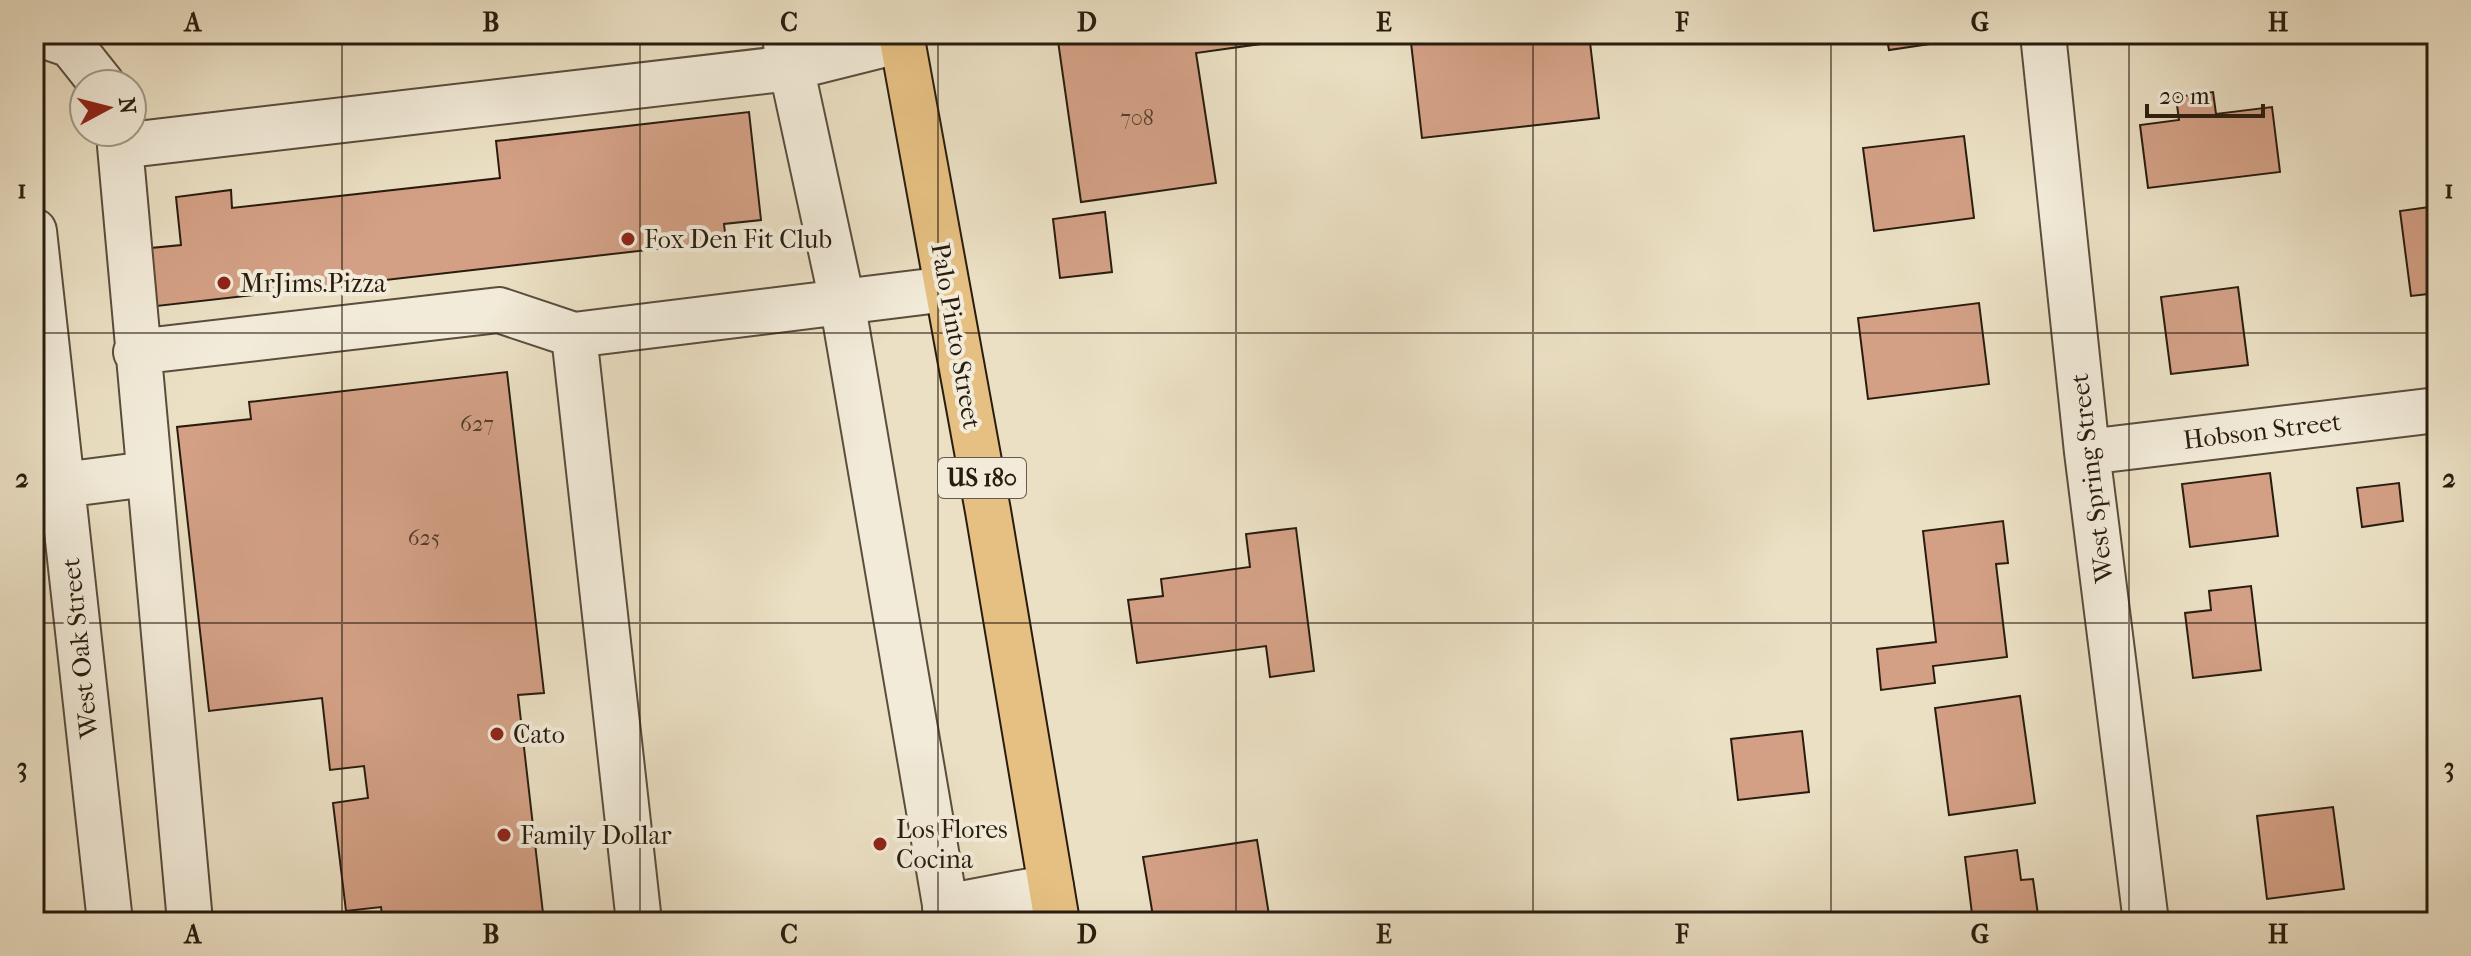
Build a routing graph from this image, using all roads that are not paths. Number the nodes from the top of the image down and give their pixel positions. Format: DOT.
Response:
graph roads {
  1 [pos="39,34"];
  2 [pos="2043,34"];
  3 [pos="902,37"];
  4 [pos="787,51"];
  5 [pos="89,68"];
  6 [pos="148,135"];
  7 [pos="120,148"];
  8 [pos="34,231"];
  9 [pos="947,289"];
  10 [pos="842,301"];
  11 [pos="574,335"];
  12 [pos="136,352"];
  13 [pos="2437,410"];
  14 [pos="2087,452"];
  15 [pos="148,474"];
  16 [pos="62,485"];
  17 [pos="1054,904"];
  18 [pos="947,915"];
  19 [pos="110,922"];
  20 [pos="190,922"];
  21 [pos="639,922"];
  22 [pos="2146,922"];
  1 -- 5 [label="street"];
  2 -- 14 [label="street, West Spring Street"];
  3 -- 4 [label="street"];
  3 -- 9 [label="main road, Palo Pinto Street / US 180"];
  4 -- 6 [label="street"];
  4 -- 10 [label="street"];
  7 -- 12 [label="street"];
  8 -- 16 [label="street, West Oak Street"];
  9 -- 10 [label="street"];
  9 -- 17 [label="main road, Palo Pinto Street / US 180"];
  10 -- 11 [label="street"];
  10 -- 18 [label="street"];
  11 -- 12 [label="street"];
  11 -- 21 [label="street"];
  12 -- 15 [label="street"];
  13 -- 14 [label="street, Hobson Street"];
  14 -- 22 [label="street, West Spring Street"];
  15 -- 16 [label="street"];
  15 -- 20 [label="street"];
  16 -- 19 [label="street, West Oak Street"];
  17 -- 18 [label="street"];
}
